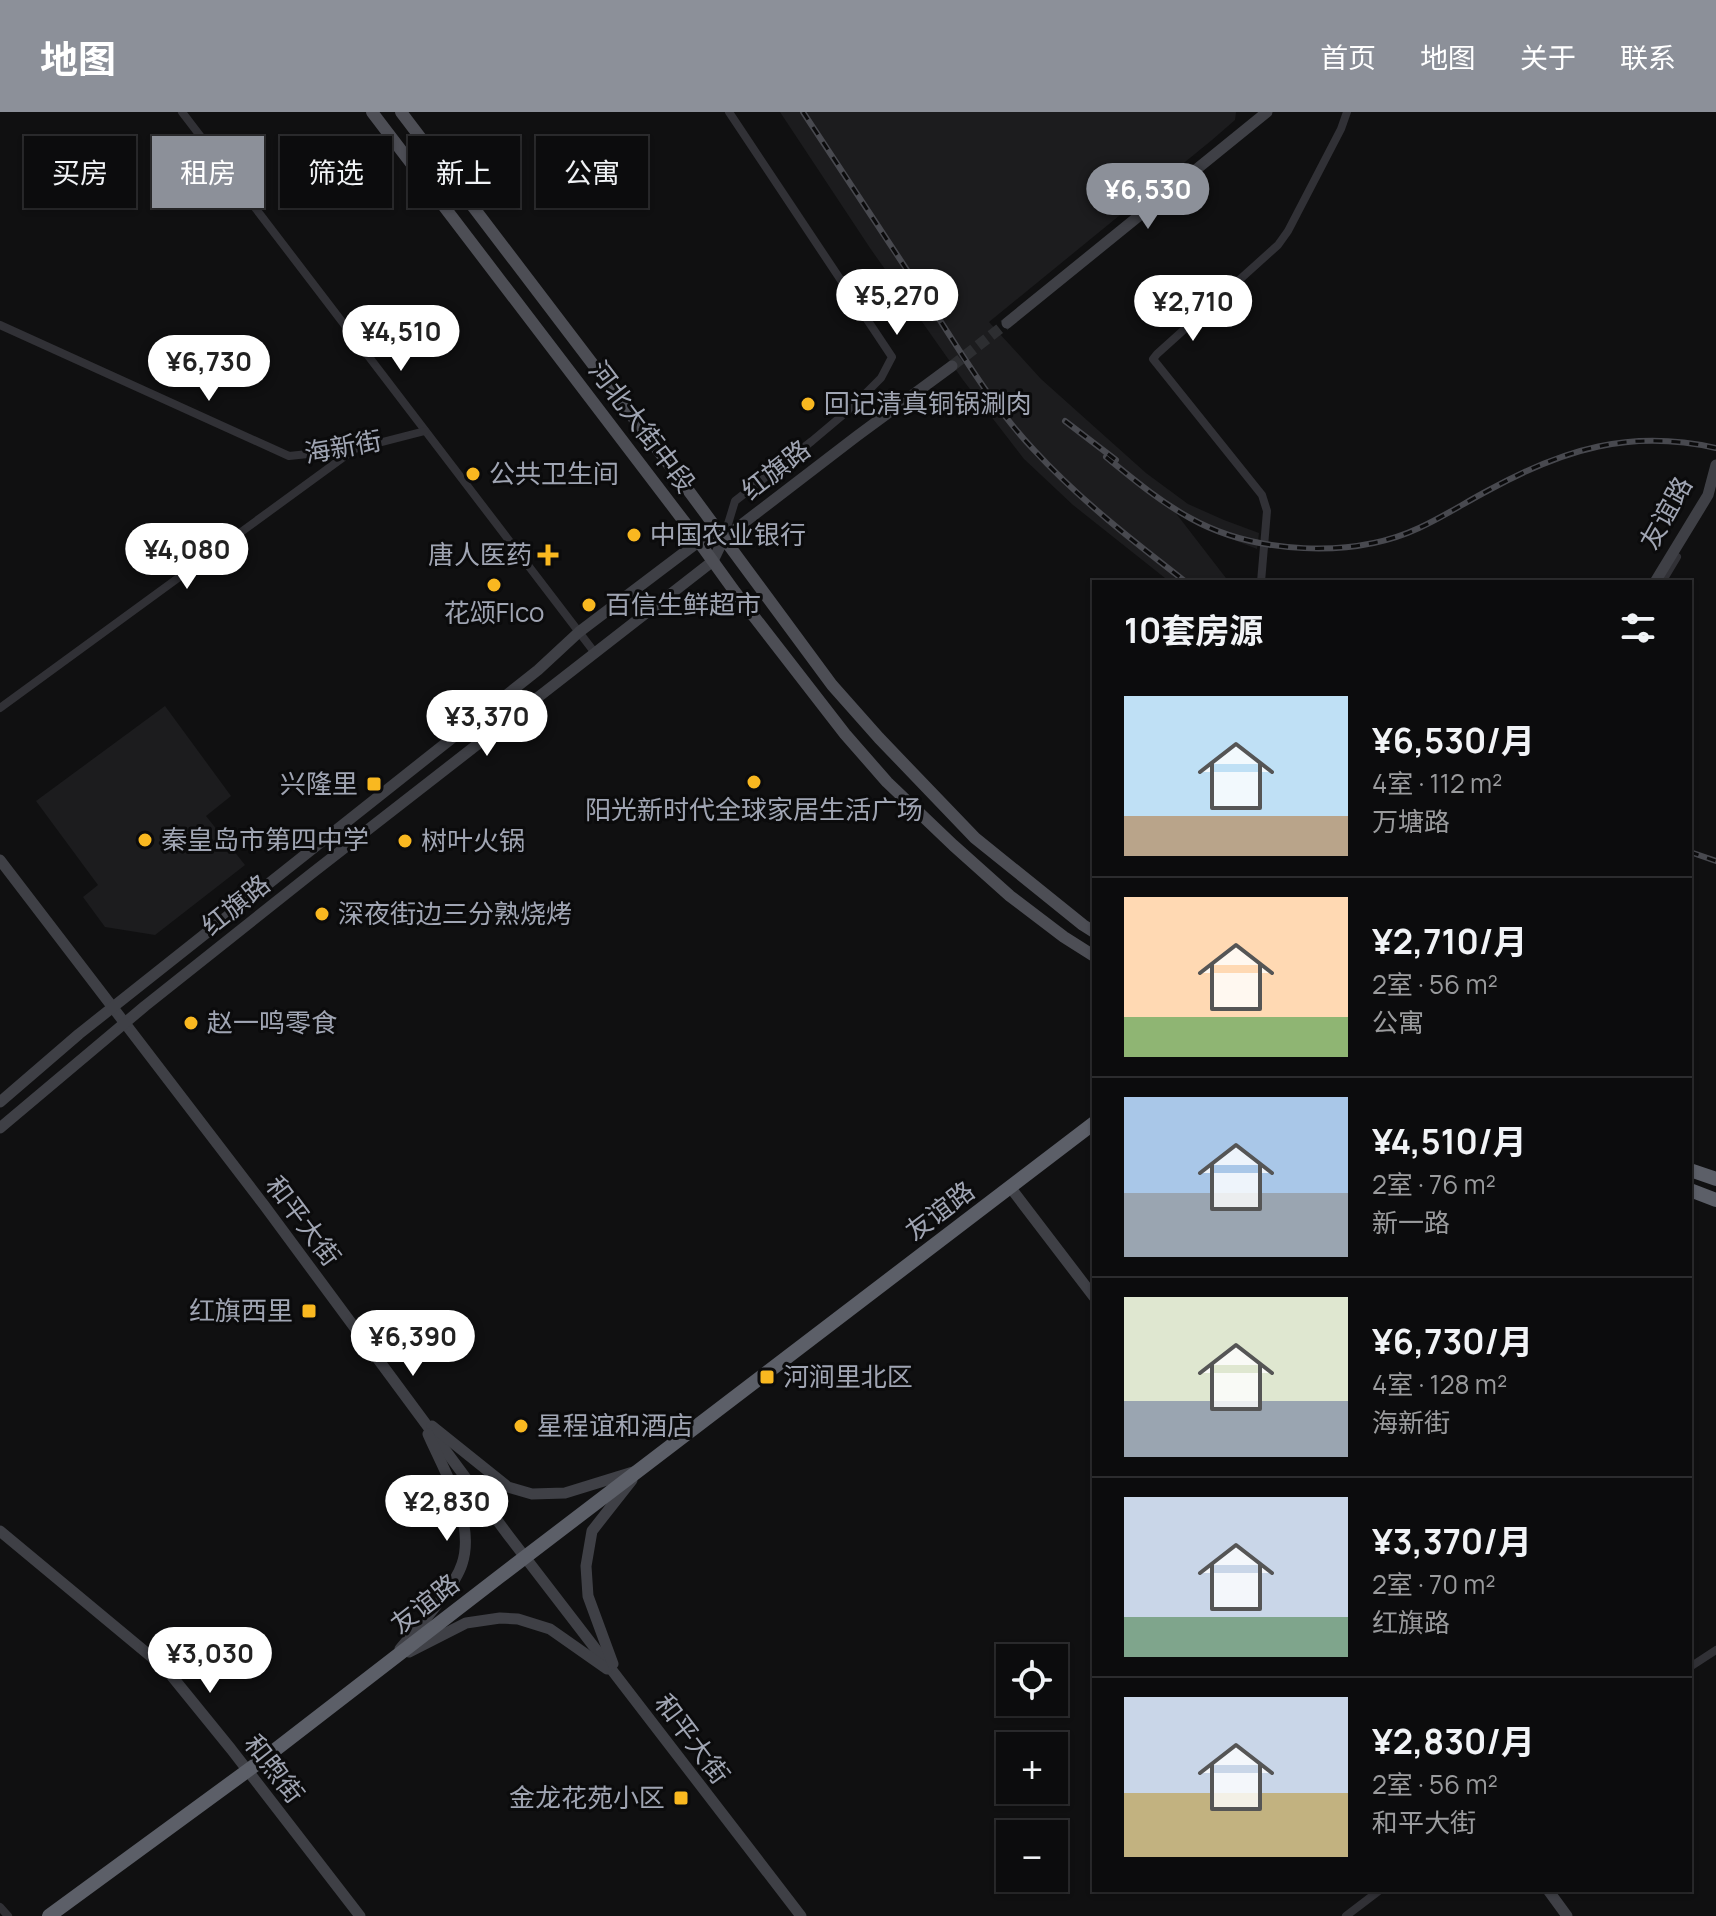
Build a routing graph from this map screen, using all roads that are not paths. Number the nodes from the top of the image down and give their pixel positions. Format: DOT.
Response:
graph roads {
  1 [pos="182,112"];
  2 [pos="372,112"];
  3 [pos="401,112"];
  4 [pos="729,112"];
  5 [pos="1267,112"];
  6 [pos="1347,112"];
  7 [pos="1256,116"];
  8 [pos="1007,323"];
  9 [pos="0,325"];
  10 [pos="952,366"];
  11 [pos="425,431"];
  12 [pos="355,449"];
  13 [pos="1716,465"];
  14 [pos="1716,491"];
  15 [pos="724,538"];
  16 [pos="698,542"];
  17 [pos="713,561"];
  18 [pos="1261,580"];
  19 [pos="1656,580"];
  20 [pos="1663,580"];
  21 [pos="579,632"];
  22 [pos="595,653"];
  23 [pos="0,708"];
  24 [pos="0,860"];
  25 [pos="1092,931"];
  26 [pos="1092,955"];
  27 [pos="114,1008"];
  28 [pos="126,1022"];
  29 [pos="0,1102"];
  30 [pos="1092,1125"];
  31 [pos="0,1128"];
  32 [pos="1692,1171"];
  33 [pos="1716,1179"];
  34 [pos="1010,1187"];
  35 [pos="1692,1191"];
  36 [pos="1716,1200"];
  37 [pos="1092,1294"];
  38 [pos="419,1415"];
  39 [pos="641,1470"];
  40 [pos="0,1531"];
  41 [pos="526,1557"];
  42 [pos="1716,1650"];
  43 [pos="390,1661"];
  44 [pos="1692,1666"];
  45 [pos="617,1676"];
  46 [pos="247,1771"];
  47 [pos="1377,1892"];
  48 [pos="1549,1892"];
  49 [pos="0,1907"];
  50 [pos="8,1916"];
  51 [pos="49,1916"];
  52 [pos="360,1916"];
  53 [pos="801,1916"];
  54 [pos="1346,1916"];
  55 [pos="1567,1916"];
  1 -- 11 [label="street"];
  2 -- 16 [label="main road, 河北大街中段"];
  3 -- 15 [label="main road"];
  4 -- 15 [label="street"];
  5 -- 7 [label="main road"];
  6 -- 18 [label="street"];
  7 -- 8 [label="main road"];
  9 -- 12 [label="street, 海新街"];
  10 -- 15 [label="main road, 红旗路"];
  11 -- 12 [label="street, 海新街"];
  11 -- 21 [label="street"];
  12 -- 23 [label="street"];
  13 -- 19 [label="main road, 友谊路"];
  14 -- 20 [label="street"];
  15 -- 16 [label="main road"];
  15 -- 17 [label="main road, 红旗路"];
  15 -- 25 [label="main road"];
  16 -- 17 [label="main road, 河北大街中段"];
  16 -- 21 [label="main road"];
  17 -- 22 [label="main road, 红旗路"];
  17 -- 26 [label="main road, 河北大街中段"];
  21 -- 22 [label="street"];
  21 -- 27 [label="main road"];
  22 -- 28 [label="main road, 红旗路"];
  24 -- 27 [label="main road, 和平大街"];
  27 -- 28 [label="main road, 和平大街"];
  27 -- 29 [label="main road"];
  28 -- 31 [label="main road, 红旗路"];
  28 -- 38 [label="main road, 和平大街"];
  30 -- 34 [label="highway, 友谊路"];
  32 -- 33 [label="highway"];
  34 -- 37 [label="main road"];
  34 -- 39 [label="highway, 友谊路"];
  35 -- 36 [label="highway"];
  38 -- 39 [label="main road"];
  38 -- 41 [label="main road, 和平大街"];
  38 -- 43 [label="main road"];
  39 -- 41 [label="highway, 友谊路"];
  39 -- 45 [label="main road"];
  40 -- 46 [label="main road, 和煦街"];
  41 -- 43 [label="highway, 友谊路"];
  41 -- 45 [label="main road, 和平大街"];
  42 -- 44 [label="street"];
  43 -- 45 [label="main road"];
  43 -- 46 [label="highway, 友谊路"];
  45 -- 53 [label="main road, 和平大街"];
  46 -- 51 [label="highway, 友谊路"];
  46 -- 52 [label="main road, 和煦街"];
  47 -- 54 [label="street"];
  48 -- 55 [label="main road"];
  49 -- 50 [label="street"];
}
